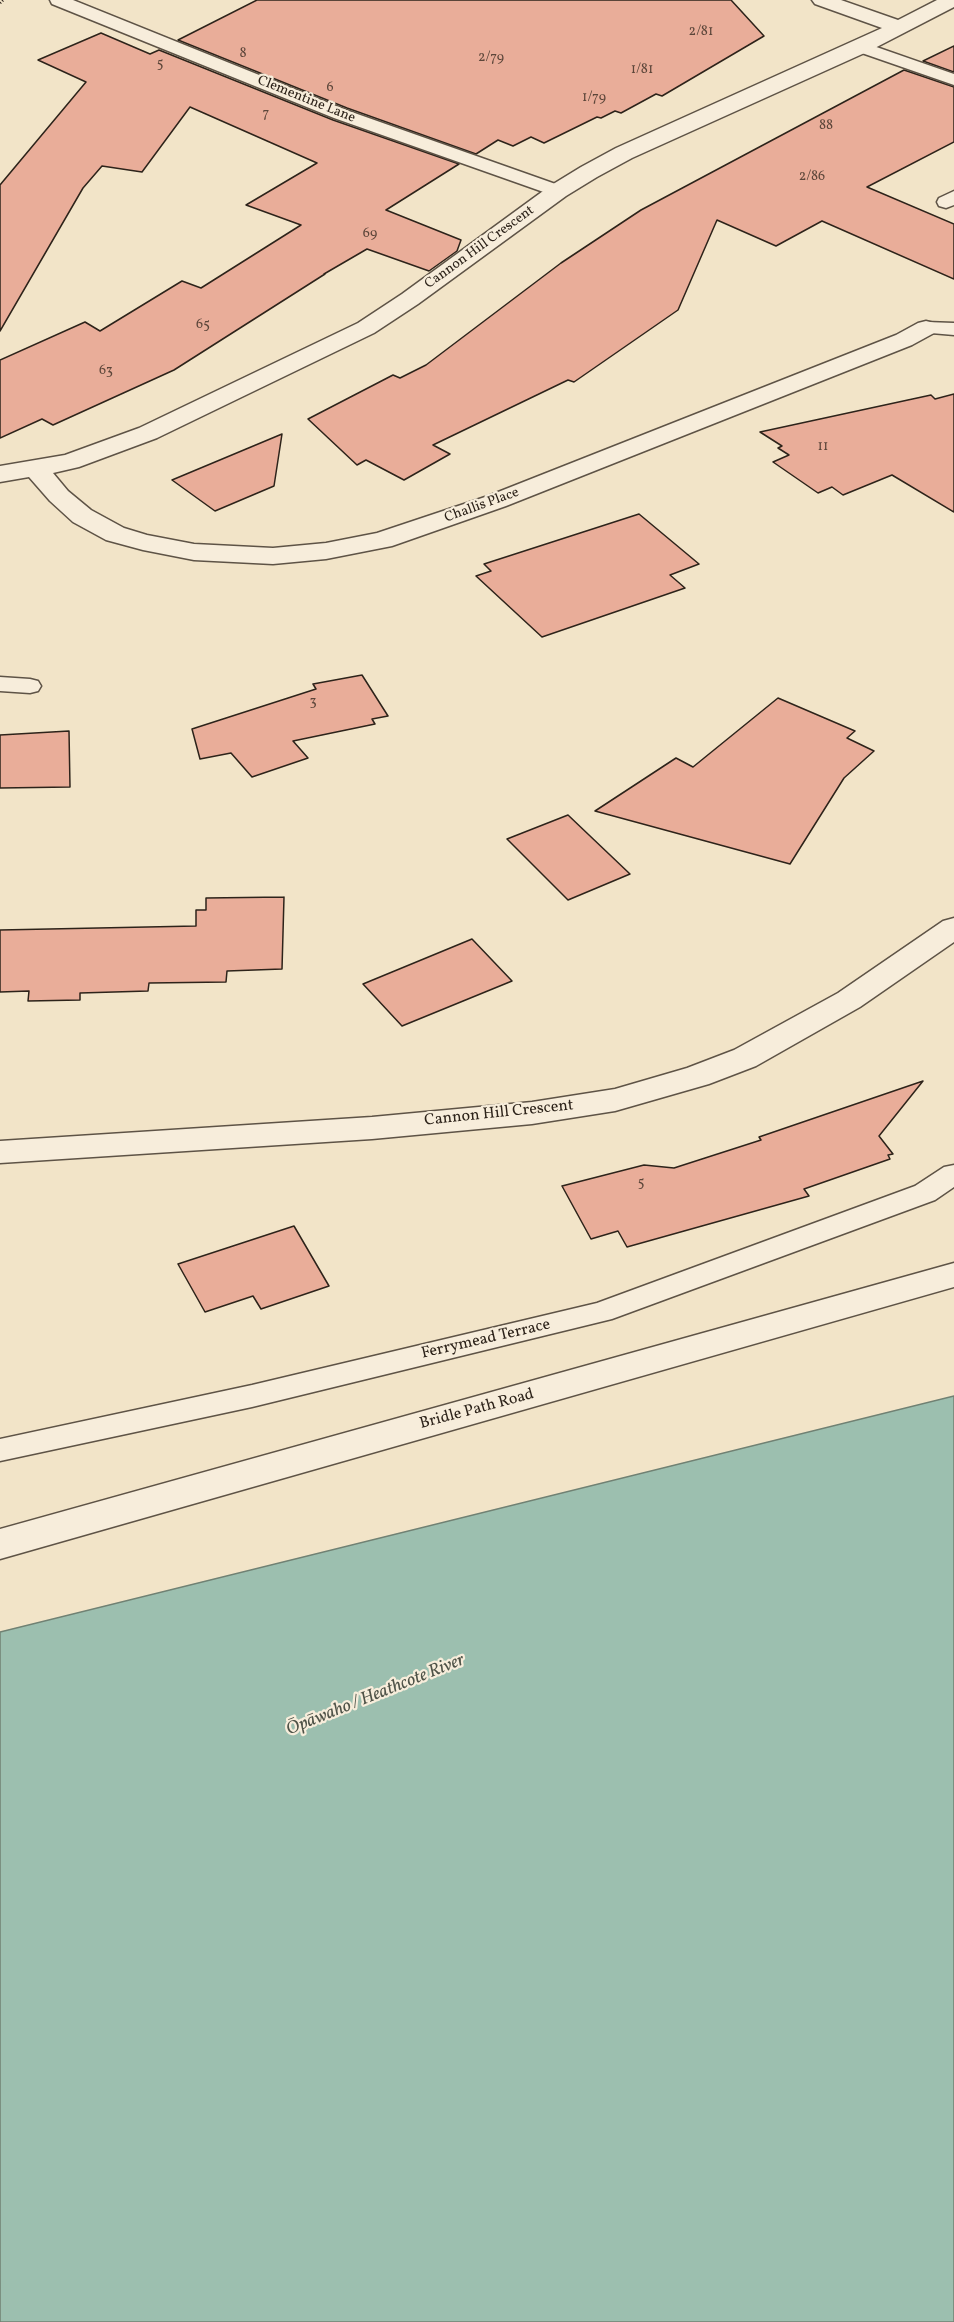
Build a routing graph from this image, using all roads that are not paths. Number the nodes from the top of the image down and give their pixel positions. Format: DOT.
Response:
graph roads {
  1 [pos="58,0"];
  2 [pos="822,0"];
  3 [pos="952,0"];
  4 [pos="898,27"];
  5 [pos="862,47"];
  6 [pos="954,80"];
  7 [pos="558,191"];
  8 [pos="926,328"];
  9 [pos="954,329"];
  10 [pos="36,469"];
  11 [pos="0,474"];
  12 [pos="0,684"];
  13 [pos="30,686"];
  14 [pos="954,928"];
  15 [pos="0,1152"];
  16 [pos="954,1174"];
  17 [pos="954,1275"];
  18 [pos="0,1450"];
  19 [pos="0,1544"];
  1 -- 7 [label="lane, Clementine Lane"];
  2 -- 4 [label="street"];
  3 -- 4 [label="street, Cannon Hill Crescent"];
  4 -- 5 [label="street, Cannon Hill Crescent"];
  5 -- 6 [label="lane"];
  5 -- 7 [label="street, Cannon Hill Crescent"];
  7 -- 10 [label="street, Cannon Hill Crescent"];
  8 -- 9 [label="lane"];
  8 -- 10 [label="street, Challis Place"];
  10 -- 11 [label="street, Cannon Hill Crescent"];
  12 -- 13 [label="lane"];
  14 -- 15 [label="street, Cannon Hill Crescent"];
  16 -- 18 [label="lane, Ferrymead Terrace"];
  17 -- 19 [label="street, Bridle Path Road"];
}
